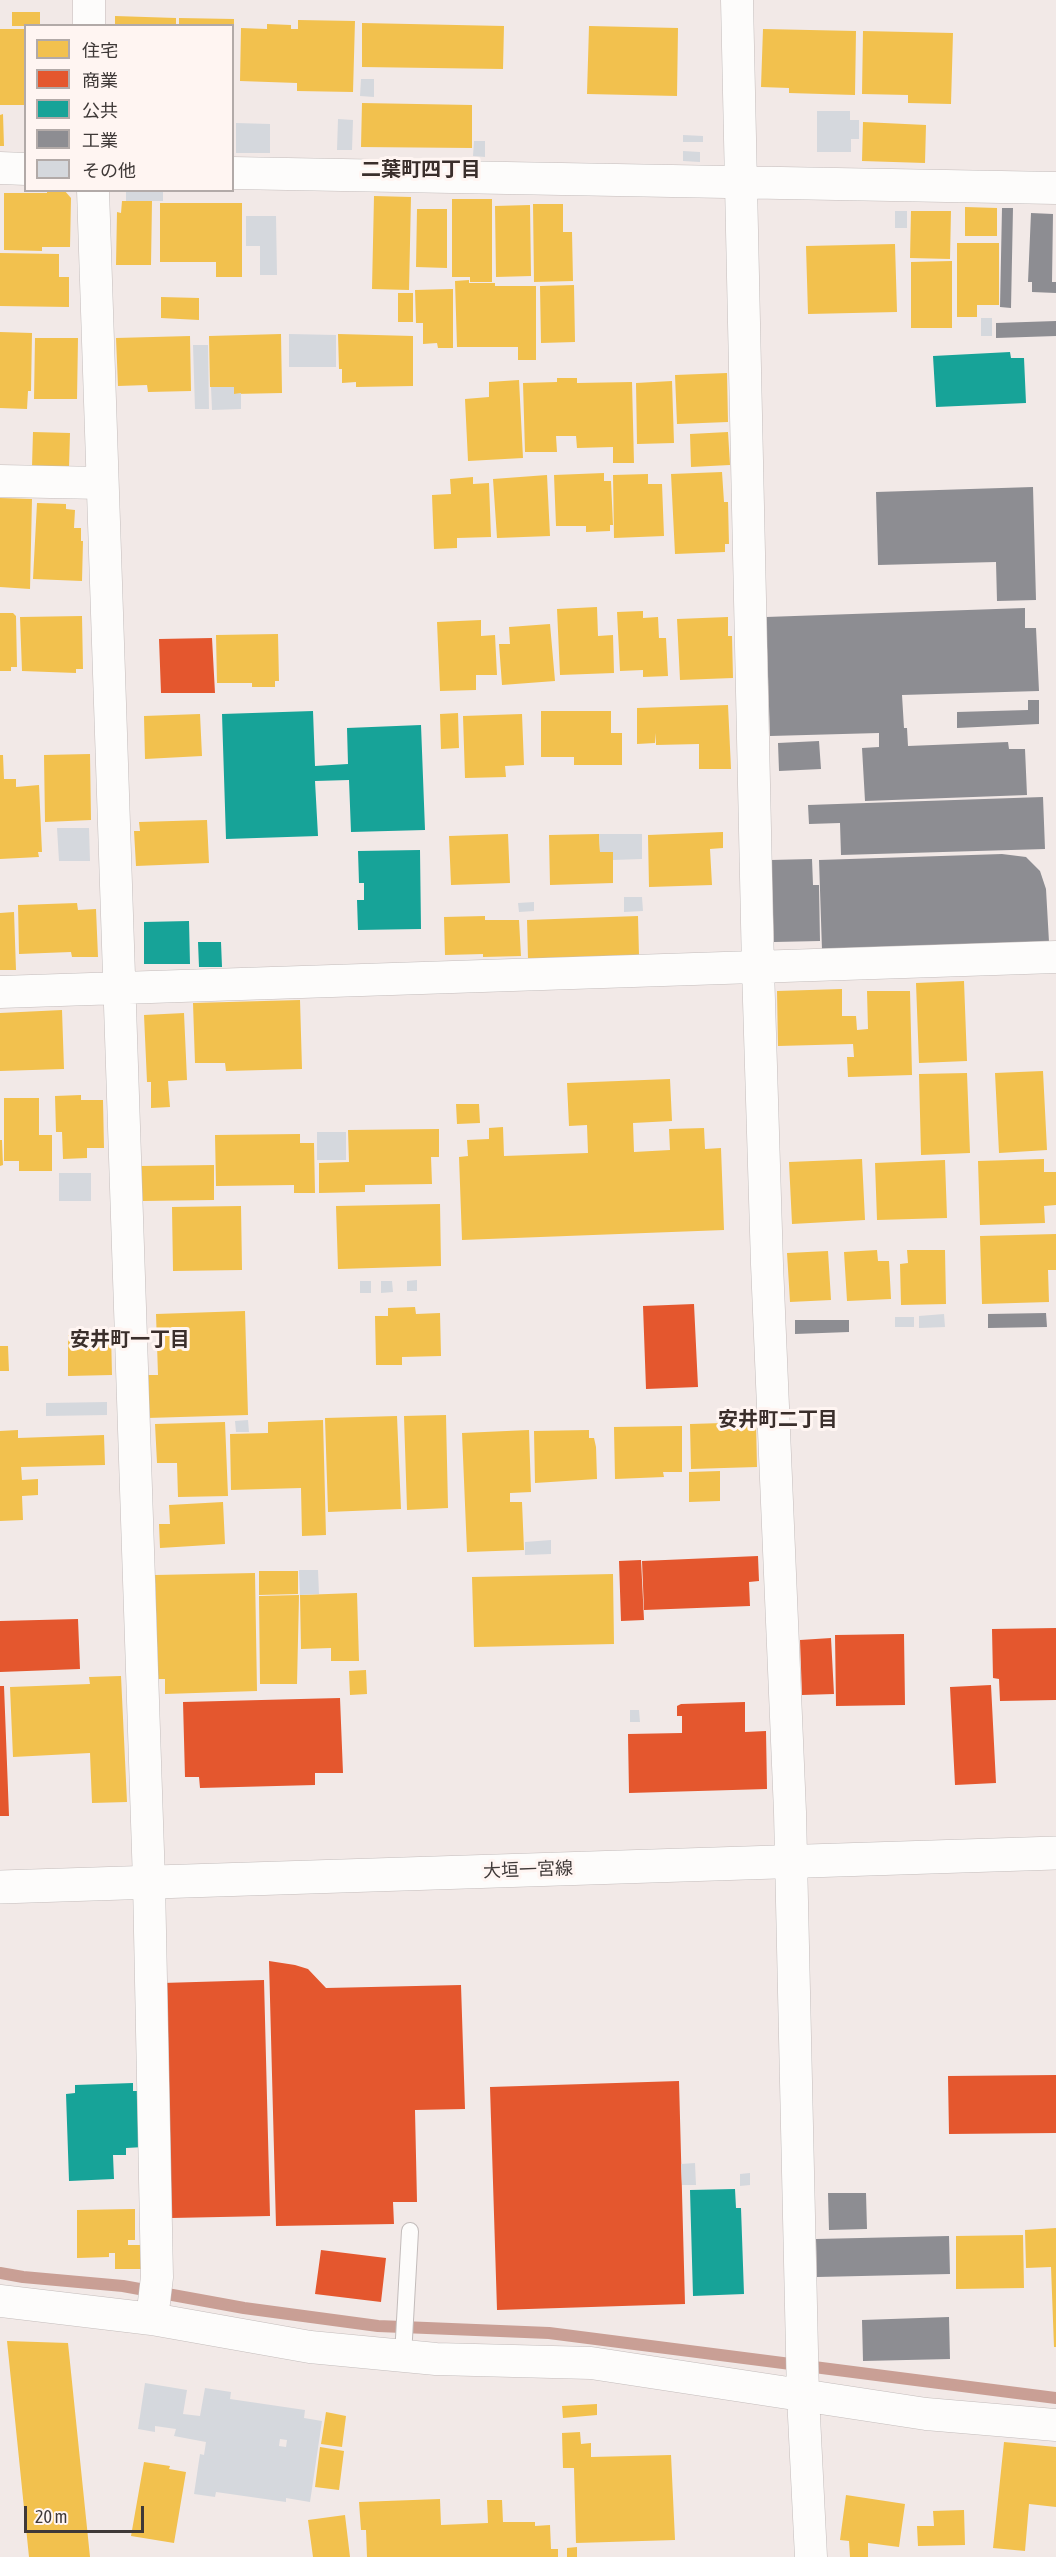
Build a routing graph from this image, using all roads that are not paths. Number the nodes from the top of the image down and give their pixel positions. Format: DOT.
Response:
graph roads {
  1 [pos="88,0"];
  2 [pos="737,0"];
  3 [pos="89,24"];
  4 [pos="0,168"];
  5 [pos="24,169"];
  6 [pos="234,173"];
  7 [pos="742,183"];
  8 [pos="1056,188"];
  9 [pos="93,192"];
  10 [pos="0,481"];
  11 [pos="102,483"];
  12 [pos="1056,957"];
  13 [pos="758,968"];
  14 [pos="118,989"];
  15 [pos="0,992"];
  16 [pos="1056,1853"];
  17 [pos="791,1862"];
  18 [pos="150,1882"];
  19 [pos="0,1887"];
  20 [pos="410,2231"];
  21 [pos="154,2300"];
  22 [pos="0,2301"];
  23 [pos="404,2348"];
  24 [pos="803,2376"];
  25 [pos="1056,2425"];
  26 [pos="811,2557"];
  1 -- 3 [label="street"];
  2 -- 7 [label="street"];
  4 -- 5 [label="street"];
  6 -- 7 [label="street"];
  7 -- 8 [label="street"];
  7 -- 13 [label="street"];
  9 -- 11 [label="street"];
  10 -- 11 [label="street"];
  11 -- 14 [label="street"];
  12 -- 13 [label="street"];
  13 -- 14 [label="street"];
  13 -- 17 [label="street"];
  14 -- 15 [label="street"];
  14 -- 18 [label="street"];
  16 -- 17 [label="main road, 大垣一宮線"];
  17 -- 18 [label="main road, 大垣一宮線"];
  17 -- 24 [label="street"];
  18 -- 19 [label="main road, 大垣一宮線"];
  18 -- 21 [label="street"];
  20 -- 23 [label="lane"];
  21 -- 22 [label="street"];
  21 -- 23 [label="street"];
  23 -- 24 [label="street"];
  24 -- 25 [label="street"];
  24 -- 26 [label="street"];
}
